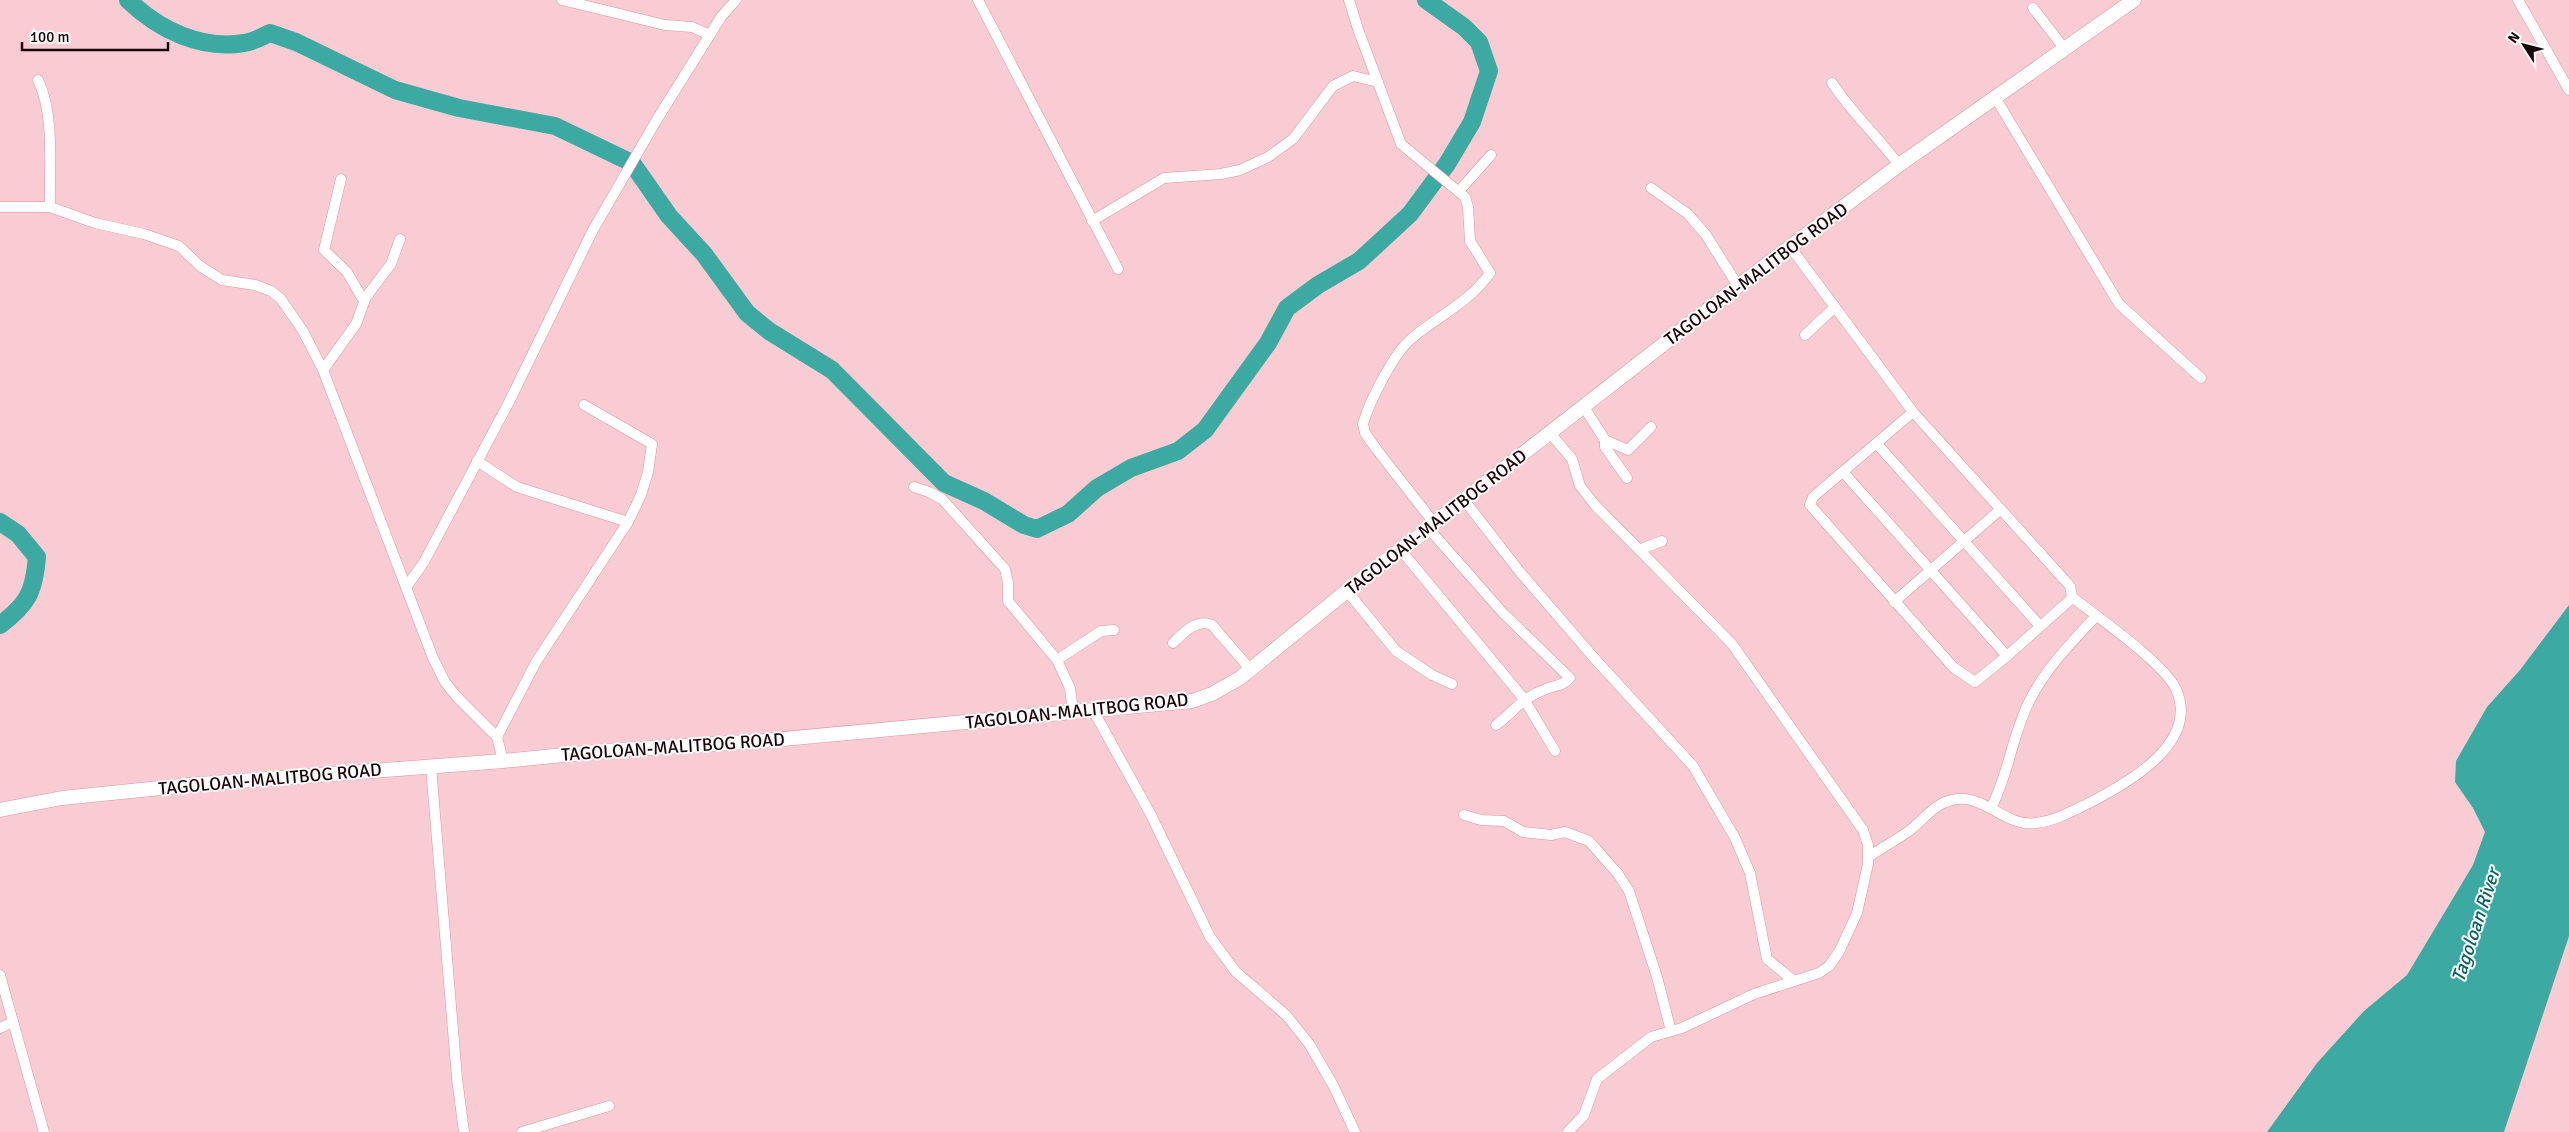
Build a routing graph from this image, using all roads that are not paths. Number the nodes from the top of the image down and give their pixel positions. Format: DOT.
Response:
graph roads {
  1 [pos="562,0"];
  2 [pos="736,0"];
  3 [pos="978,0"];
  4 [pos="1349,0"];
  5 [pos="2134,0"];
  6 [pos="2518,0"];
  7 [pos="586,4"];
  8 [pos="2033,8"];
  9 [pos="710,35"];
  10 [pos="2064,48"];
  11 [pos="38,80"];
  12 [pos="1378,82"];
  13 [pos="1832,83"];
  14 [pos="2569,90"];
  15 [pos="1996,97"];
  16 [pos="1491,155"];
  17 [pos="1899,165"];
  18 [pos="341,179"];
  19 [pos="1651,188"];
  20 [pos="1459,191"];
  21 [pos="0,207"];
  22 [pos="50,207"];
  23 [pos="1092,220"];
  24 [pos="400,239"];
  25 [pos="1791,248"];
  26 [pos="1118,269"];
  27 [pos="1738,286"];
  28 [pos="364,301"];
  29 [pos="1835,307"];
  30 [pos="1805,335"];
  31 [pos="323,370"];
  32 [pos="2201,378"];
  33 [pos="584,405"];
  34 [pos="1584,407"];
  35 [pos="1913,412"];
  36 [pos="1651,427"];
  37 [pos="1550,433"];
  38 [pos="1605,440"];
  39 [pos="1876,444"];
  40 [pos="477,461"];
  41 [pos="1843,472"];
  42 [pos="1627,478"];
  43 [pos="914,487"];
  44 [pos="1464,500"];
  45 [pos="2001,509"];
  46 [pos="628,522"];
  47 [pos="1431,526"];
  48 [pos="1662,541"];
  49 [pos="1964,542"];
  50 [pos="1400,549"];
  51 [pos="1639,550"];
  52 [pos="1930,572"];
  53 [pos="408,586"];
  54 [pos="1347,591"];
  55 [pos="2072,597"];
  56 [pos="1894,602"];
  57 [pos="2096,616"];
  58 [pos="2040,626"];
  59 [pos="1114,630"];
  60 [pos="1173,643"];
  61 [pos="2007,656"];
  62 [pos="1057,660"];
  63 [pos="1250,669"];
  64 [pos="1452,684"];
  65 [pos="1524,699"];
  66 [pos="1093,710"];
  67 [pos="1073,711"];
  68 [pos="1496,725"];
  69 [pos="496,737"];
  70 [pos="1555,751"];
  71 [pos="503,761"];
  72 [pos="431,767"];
  73 [pos="1991,808"];
  74 [pos="0,810"];
  75 [pos="1464,815"];
  76 [pos="1868,857"];
  77 [pos="0,975"];
  78 [pos="1794,981"];
  79 [pos="13,1022"];
  80 [pos="0,1028"];
  81 [pos="1671,1031"];
  82 [pos="609,1106"];
  83 [pos="44,1132"];
  84 [pos="464,1132"];
  85 [pos="522,1132"];
  86 [pos="1355,1132"];
  87 [pos="1568,1132"];
  1 -- 7 [label="street"];
  2 -- 9 [label="street"];
  3 -- 23 [label="street"];
  4 -- 12 [label="street"];
  5 -- 10 [label="main road, TAGOLOAN-MALITBOG ROAD"];
  6 -- 14 [label="street"];
  7 -- 9 [label="street"];
  8 -- 10 [label="street"];
  9 -- 40 [label="street"];
  10 -- 15 [label="main road, TAGOLOAN-MALITBOG ROAD"];
  11 -- 22 [label="street"];
  12 -- 20 [label="street"];
  12 -- 23 [label="street"];
  13 -- 17 [label="street"];
  15 -- 17 [label="main road, TAGOLOAN-MALITBOG ROAD"];
  15 -- 32 [label="street"];
  16 -- 20 [label="street"];
  17 -- 25 [label="main road, TAGOLOAN-MALITBOG ROAD"];
  18 -- 28 [label="street"];
  19 -- 27 [label="street"];
  20 -- 47 [label="street"];
  21 -- 22 [label="street"];
  22 -- 31 [label="street"];
  23 -- 26 [label="street"];
  24 -- 28 [label="street"];
  25 -- 27 [label="main road, TAGOLOAN-MALITBOG ROAD"];
  25 -- 29 [label="street"];
  27 -- 34 [label="main road, TAGOLOAN-MALITBOG ROAD"];
  28 -- 31 [label="street"];
  29 -- 30 [label="street"];
  29 -- 35 [label="street"];
  31 -- 53 [label="street"];
  33 -- 46 [label="street"];
  34 -- 37 [label="main road, TAGOLOAN-MALITBOG ROAD"];
  34 -- 38 [label="street"];
  35 -- 39 [label="street"];
  35 -- 45 [label="street"];
  36 -- 38 [label="street"];
  37 -- 44 [label="main road, TAGOLOAN-MALITBOG ROAD"];
  37 -- 51 [label="street"];
  38 -- 42 [label="street"];
  39 -- 41 [label="street"];
  39 -- 49 [label="street"];
  40 -- 46 [label="street"];
  40 -- 53 [label="street"];
  41 -- 52 [label="street"];
  41 -- 56 [label="street"];
  43 -- 62 [label="street"];
  44 -- 47 [label="main road, TAGOLOAN-MALITBOG ROAD"];
  44 -- 78 [label="street"];
  45 -- 49 [label="street"];
  45 -- 55 [label="street"];
  46 -- 69 [label="street"];
  47 -- 50 [label="main road, TAGOLOAN-MALITBOG ROAD"];
  47 -- 65 [label="street"];
  48 -- 51 [label="street"];
  49 -- 52 [label="street"];
  49 -- 58 [label="street"];
  50 -- 54 [label="main road, TAGOLOAN-MALITBOG ROAD"];
  50 -- 65 [label="street"];
  51 -- 76 [label="street"];
  52 -- 56 [label="street"];
  52 -- 61 [label="street"];
  53 -- 69 [label="street"];
  54 -- 63 [label="main road, TAGOLOAN-MALITBOG ROAD"];
  54 -- 64 [label="street"];
  55 -- 57 [label="street"];
  55 -- 58 [label="street"];
  56 -- 61 [label="street"];
  57 -- 73 [label="street"];
  57 -- 73 [label="street"];
  58 -- 61 [label="street"];
  59 -- 62 [label="street"];
  60 -- 63 [label="street"];
  62 -- 67 [label="street"];
  63 -- 66 [label="main road, TAGOLOAN-MALITBOG ROAD"];
  65 -- 68 [label="street"];
  65 -- 70 [label="street"];
  66 -- 67 [label="main road, TAGOLOAN-MALITBOG ROAD"];
  66 -- 86 [label="street"];
  67 -- 71 [label="main road, TAGOLOAN-MALITBOG ROAD"];
  69 -- 71 [label="street"];
  71 -- 72 [label="main road, TAGOLOAN-MALITBOG ROAD"];
  72 -- 74 [label="main road, TAGOLOAN-MALITBOG ROAD"];
  72 -- 84 [label="street"];
  73 -- 76 [label="street"];
  75 -- 81 [label="street"];
  76 -- 78 [label="street"];
  77 -- 79 [label="street"];
  78 -- 81 [label="street"];
  79 -- 80 [label="street"];
  79 -- 83 [label="street"];
  81 -- 87 [label="street"];
  82 -- 85 [label="street"];
}
